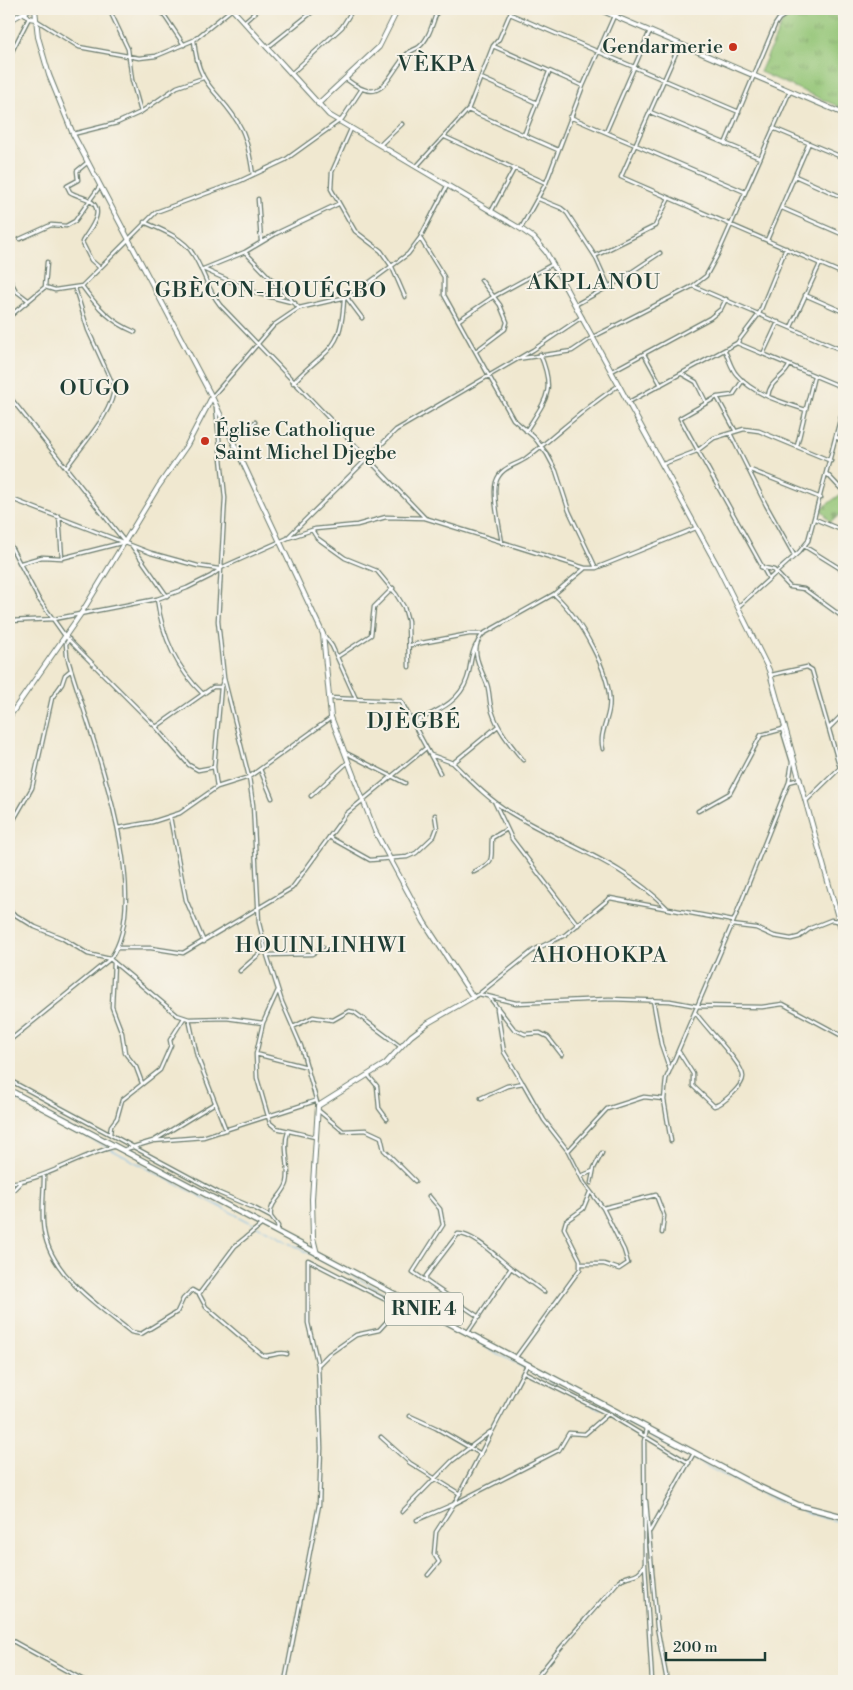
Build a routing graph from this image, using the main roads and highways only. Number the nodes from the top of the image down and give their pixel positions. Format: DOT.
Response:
graph roads {
  1 [pos="9,1090"];
  2 [pos="844,1517"];
  1 -- 2 [label="main road, RNIE 4"];
}
